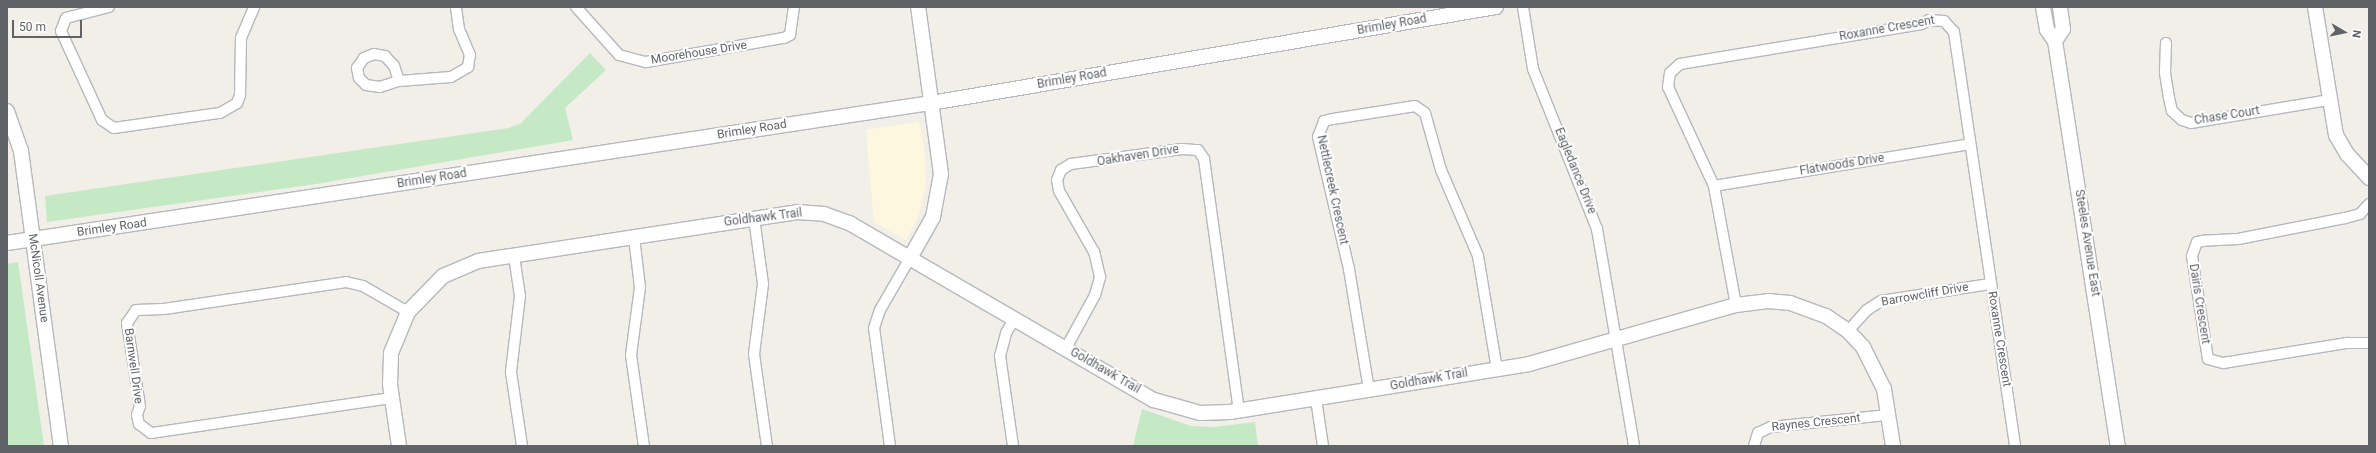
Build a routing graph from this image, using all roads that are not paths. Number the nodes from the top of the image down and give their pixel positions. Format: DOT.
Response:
graph roads {
  1 [pos="109,7"];
  2 [pos="254,7"];
  3 [pos="456,7"];
  4 [pos="576,7"];
  5 [pos="794,7"];
  6 [pos="918,7"];
  7 [pos="1496,7"];
  8 [pos="1523,7"];
  9 [pos="2043,7"];
  10 [pos="2060,7"];
  11 [pos="2314,7"];
  12 [pos="2055,41"];
  13 [pos="2166,43"];
  14 [pos="399,80"];
  15 [pos="2328,100"];
  16 [pos="931,103"];
  17 [pos="7,111"];
  18 [pos="1970,144"];
  19 [pos="2369,178"];
  20 [pos="1714,186"];
  21 [pos="2369,204"];
  22 [pos="754,218"];
  23 [pos="634,237"];
  24 [pos="33,239"];
  25 [pos="7,243"];
  26 [pos="514,256"];
  27 [pos="910,258"];
  28 [pos="1990,284"];
  29 [pos="1736,305"];
  30 [pos="408,312"];
  31 [pos="1014,319"];
  32 [pos="1848,332"];
  33 [pos="1616,339"];
  34 [pos="2369,343"];
  35 [pos="1066,348"];
  36 [pos="1498,369"];
  37 [pos="1369,390"];
  38 [pos="391,398"];
  39 [pos="1316,399"];
  40 [pos="1239,410"];
  41 [pos="1888,415"];
  42 [pos="61,446"];
  43 [pos="399,446"];
  44 [pos="522,446"];
  45 [pos="644,446"];
  46 [pos="767,446"];
  47 [pos="890,446"];
  48 [pos="1013,446"];
  49 [pos="1323,446"];
  50 [pos="1634,446"];
  51 [pos="1754,446"];
  52 [pos="1893,446"];
  53 [pos="2015,446"];
  54 [pos="2118,446"];
  1 -- 2 [label="street"];
  3 -- 14 [label="street"];
  4 -- 5 [label="street, Moorehouse Drive"];
  6 -- 16 [label="main road"];
  7 -- 16 [label="main road, Brimley Road"];
  8 -- 33 [label="street, Eagledance Drive"];
  9 -- 12 [label="main road, Steeles Avenue East"];
  10 -- 12 [label="main road"];
  11 -- 15 [label="main road"];
  12 -- 54 [label="main road, Steeles Avenue East"];
  13 -- 15 [label="street, Chase Court"];
  15 -- 19 [label="main road"];
  16 -- 24 [label="main road, Brimley Road"];
  16 -- 27 [label="main road"];
  17 -- 24 [label="main road, McNicoll Avenue"];
  18 -- 20 [label="street, Flatwoods Drive"];
  18 -- 20 [label="street, Roxanne Crescent"];
  18 -- 28 [label="street, Roxanne Crescent"];
  20 -- 29 [label="street, Roxanne Crescent"];
  21 -- 34 [label="street, Dairis Crescent"];
  22 -- 23 [label="main road, Goldhawk Trail"];
  22 -- 27 [label="main road, Goldhawk Trail"];
  22 -- 46 [label="street"];
  23 -- 26 [label="main road, Goldhawk Trail"];
  23 -- 45 [label="street"];
  24 -- 25 [label="main road, Brimley Road"];
  24 -- 42 [label="main road, McNicoll Avenue"];
  26 -- 30 [label="main road, Goldhawk Trail"];
  26 -- 44 [label="street"];
  27 -- 31 [label="main road, Goldhawk Trail"];
  27 -- 47 [label="street"];
  28 -- 32 [label="street, Barrowcliff Drive"];
  28 -- 53 [label="street, Roxanne Crescent"];
  29 -- 32 [label="main road, Goldhawk Trail"];
  29 -- 33 [label="main road, Goldhawk Trail"];
  30 -- 38 [label="main road, Goldhawk Trail"];
  30 -- 38 [label="street, Barnwell Drive"];
  31 -- 35 [label="main road, Goldhawk Trail"];
  31 -- 48 [label="street"];
  32 -- 41 [label="main road, Goldhawk Trail"];
  33 -- 36 [label="main road, Goldhawk Trail"];
  33 -- 50 [label="street, Eagledance Drive"];
  35 -- 40 [label="main road, Goldhawk Trail"];
  35 -- 40 [label="street, Oakhaven Drive"];
  36 -- 37 [label="main road, Goldhawk Trail"];
  36 -- 37 [label="street, Nettlecreek Crescent"];
  37 -- 39 [label="main road, Goldhawk Trail"];
  38 -- 43 [label="main road, Goldhawk Trail"];
  39 -- 40 [label="main road, Goldhawk Trail"];
  39 -- 49 [label="street"];
  41 -- 51 [label="street, Raynes Crescent"];
  41 -- 52 [label="main road, Goldhawk Trail"];
}
